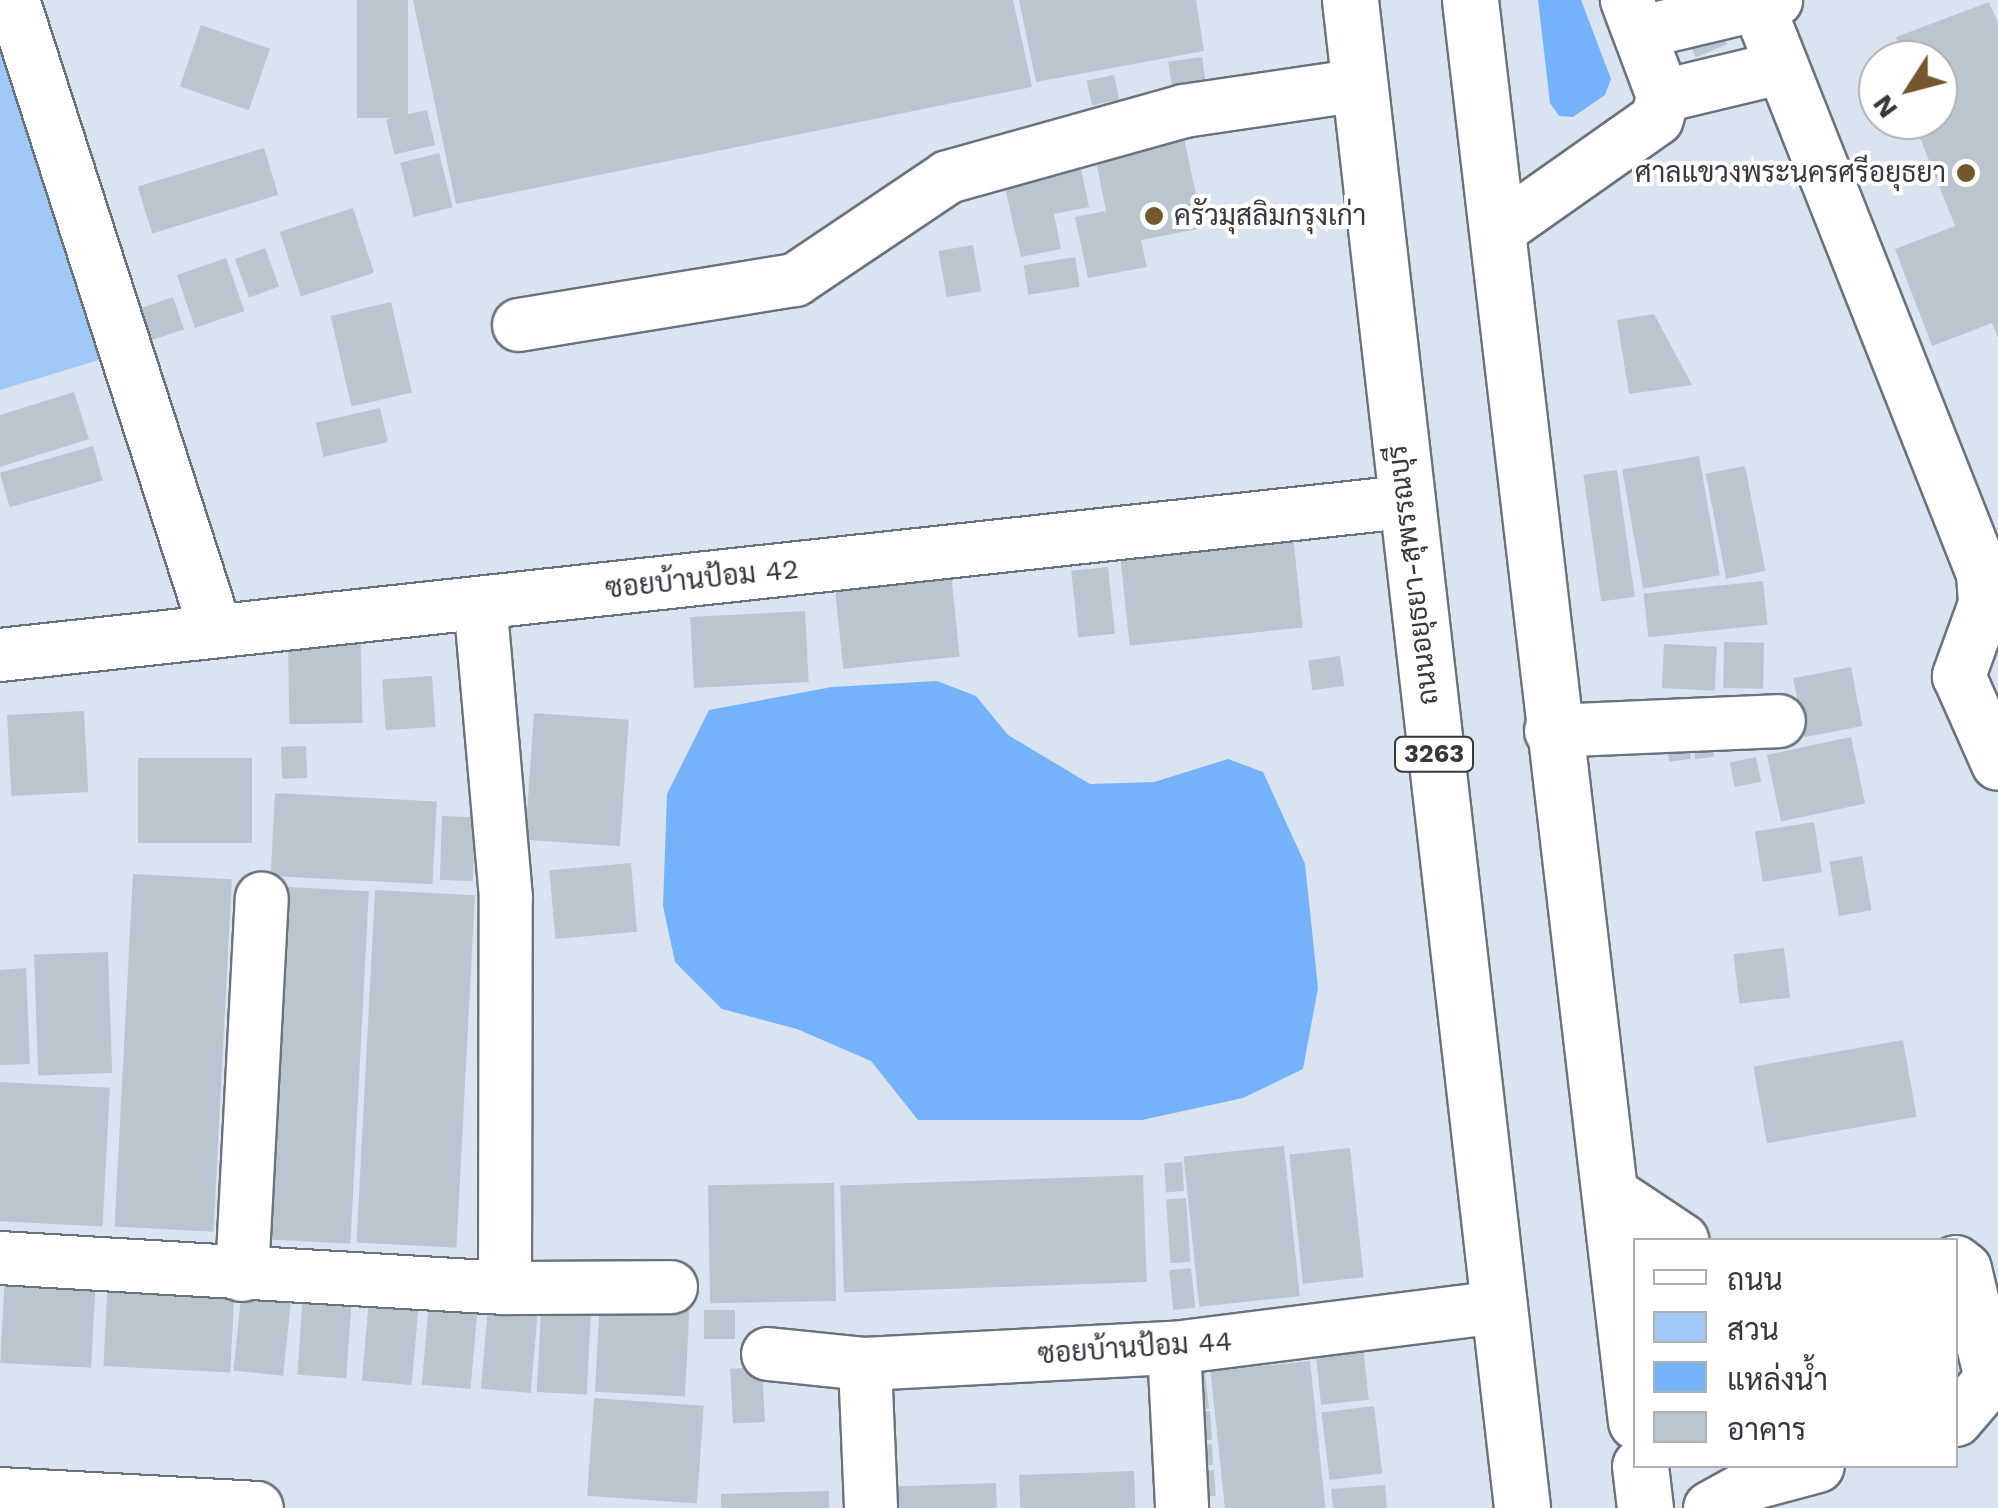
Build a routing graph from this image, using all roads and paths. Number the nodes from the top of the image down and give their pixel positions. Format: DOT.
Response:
graph roads {
  1 [pos="13,0"];
  2 [pos="1350,0"];
  3 [pos="1470,0"];
  4 [pos="1764,2"];
  5 [pos="1635,16"];
  6 [pos="1780,68"];
  7 [pos="1360,85"];
  8 [pos="1663,96"];
  9 [pos="1498,231"];
  10 [pos="519,325"];
  11 [pos="1404,502"];
  12 [pos="480,603"];
  13 [pos="216,631"];
  14 [pos="0,654"];
  15 [pos="1780,721"];
  16 [pos="1551,732"];
  17 [pos="1998,764"];
  18 [pos="262,899"];
  19 [pos="1610,1192"];
  20 [pos="1679,1238"];
  21 [pos="0,1258"];
  22 [pos="1958,1263"];
  23 [pos="242,1275"];
  24 [pos="671,1287"];
  25 [pos="505,1288"];
  26 [pos="1500,1307"];
  27 [pos="1174,1348"];
  28 [pos="768,1354"];
  29 [pos="865,1364"];
  30 [pos="1633,1395"];
  31 [pos="1958,1418"];
  32 [pos="1640,1468"];
  33 [pos="1811,1468"];
  34 [pos="0,1494"];
  35 [pos="257,1508"];
  36 [pos="870,1508"];
  37 [pos="1182,1508"];
  38 [pos="1522,1508"];
  39 [pos="1645,1508"];
  40 [pos="1710,1508"];
  1 -- 13 [label="street"];
  2 -- 7 [label="main road, ถนนอยุธยา-สุพรรณบุรี / 3263"];
  3 -- 9 [label="main road"];
  4 -- 5 [label="street"];
  4 -- 6 [label="street"];
  5 -- 8 [label="street"];
  6 -- 8 [label="street"];
  6 -- 17 [label="street"];
  7 -- 10 [label="street"];
  7 -- 11 [label="main road, ถนนอยุธยา-สุพรรณบุรี / 3263"];
  8 -- 9 [label="street"];
  9 -- 16 [label="main road"];
  11 -- 12 [label="street, ซอยบ้านป้อม 42"];
  11 -- 26 [label="main road, ถนนอยุธยา-สุพรรณบุรี / 3263"];
  12 -- 13 [label="street, ซอยบ้านป้อม 42"];
  12 -- 25 [label="street"];
  13 -- 14 [label="street, ซอยบ้านป้อม 42"];
  15 -- 16 [label="street"];
  16 -- 19 [label="main road"];
  18 -- 23 [label="street"];
  19 -- 20 [label="street"];
  19 -- 30 [label="main road"];
  21 -- 23 [label="street"];
  22 -- 31 [label="street"];
  23 -- 25 [label="street"];
  24 -- 25 [label="street"];
  26 -- 27 [label="street, ซอยบ้านป้อม 44"];
  26 -- 38 [label="main road, ถนนอยุธยา-สุพรรณบุรี / 3263"];
  27 -- 29 [label="street, ซอยบ้านป้อม 44"];
  27 -- 37 [label="street"];
  28 -- 29 [label="street, ซอยบ้านป้อม 44"];
  29 -- 36 [label="street"];
  32 -- 39 [label="main road"];
  33 -- 40 [label="street"];
  34 -- 35 [label="street"];
}
